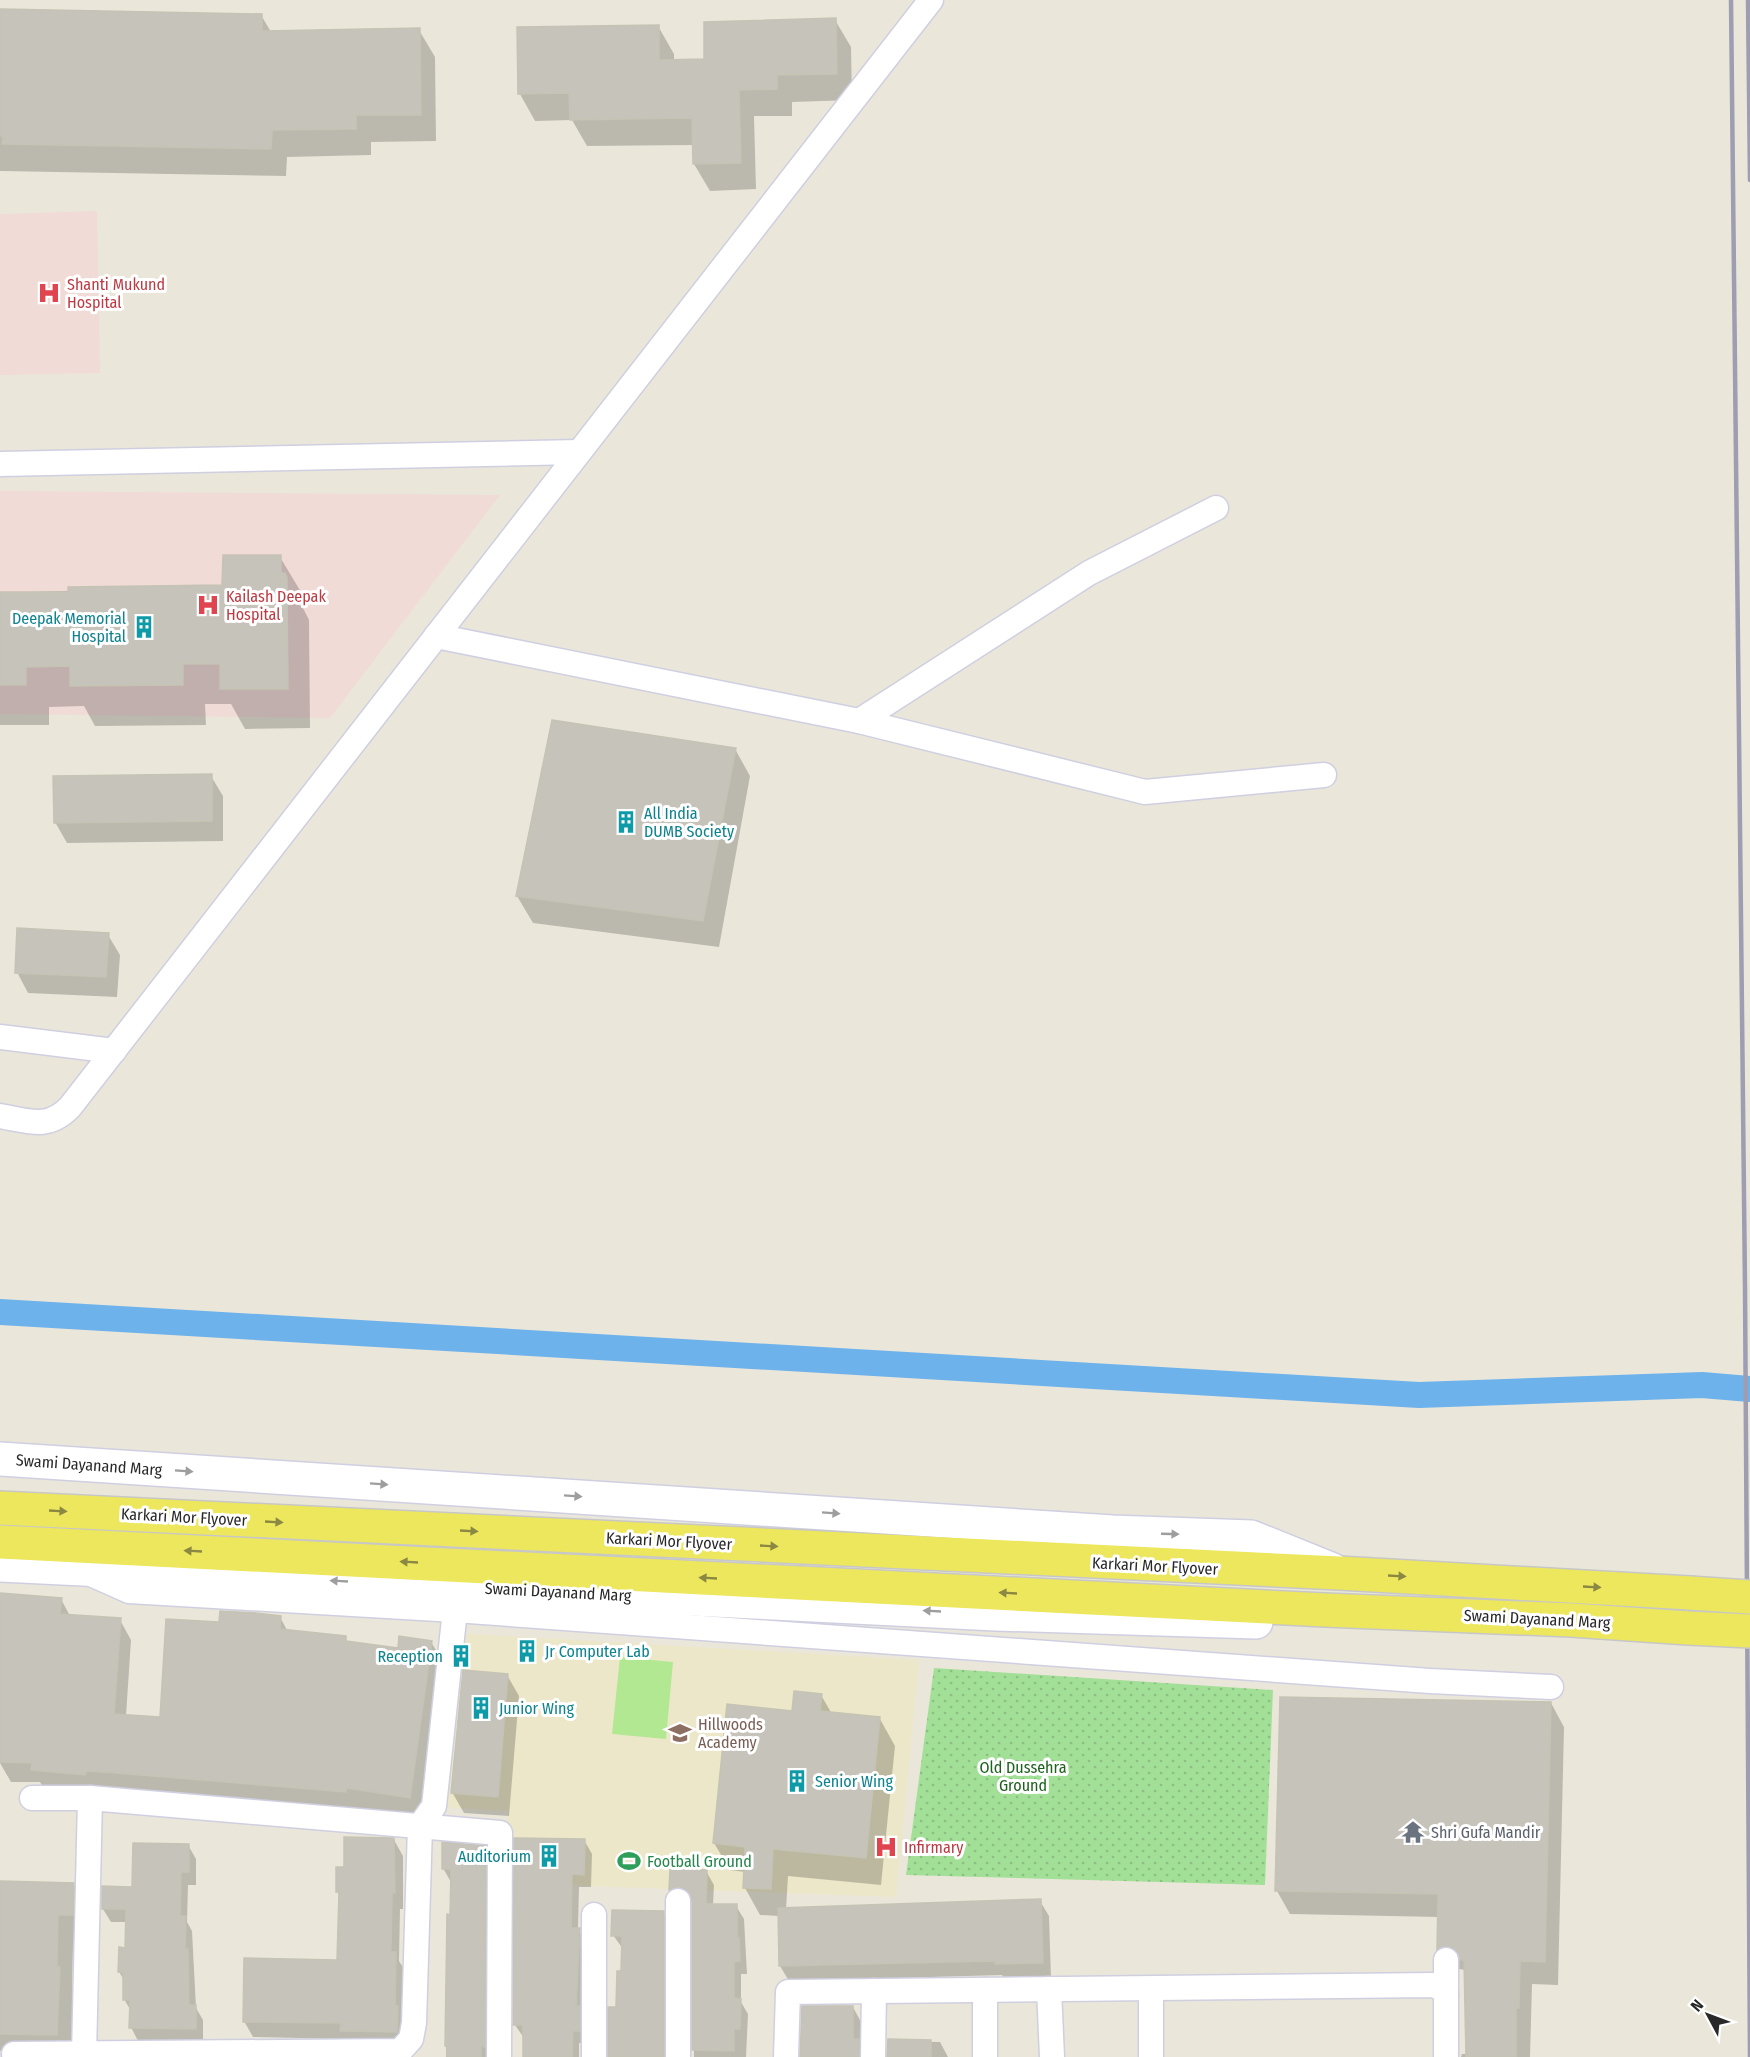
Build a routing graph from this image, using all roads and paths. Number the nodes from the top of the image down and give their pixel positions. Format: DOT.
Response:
graph roads {
  1 [pos="931,0"];
  2 [pos="579,452"];
  3 [pos="0,464"];
  4 [pos="1216,508"];
  5 [pos="436,636"];
  6 [pos="859,721"];
  7 [pos="1324,775"];
  8 [pos="0,1037"];
  9 [pos="114,1051"];
  10 [pos="0,1116"];
  11 [pos="0,1459"];
  12 [pos="0,1508"];
  13 [pos="0,1542"];
  14 [pos="0,1565"];
  15 [pos="80,1570"];
  16 [pos="1339,1573"];
  17 [pos="1750,1597"];
  18 [pos="455,1610"];
  19 [pos="1324,1610"];
  20 [pos="1750,1631"];
  21 [pos="1551,1687"];
  22 [pos="32,1798"];
  23 [pos="90,1798"];
  24 [pos="420,1826"];
  25 [pos="678,1901"];
  26 [pos="594,1915"];
  27 [pos="1446,1960"];
  28 [pos="1049,1989"];
  29 [pos="1151,1989"];
  30 [pos="985,1990"];
  31 [pos="874,1991"];
  32 [pos="1446,1995"];
  33 [pos="10,2055"];
  34 [pos="84,2055"];
  35 [pos="155,2056"];
  36 [pos="499,2057"];
  37 [pos="594,2057"];
  38 [pos="678,2057"];
  39 [pos="786,2057"];
  40 [pos="873,2057"];
  41 [pos="984,2057"];
  42 [pos="1052,2057"];
  43 [pos="1150,2057"];
  44 [pos="1446,2057"];
  1 -- 2 [label="street"];
  2 -- 3 [label="street"];
  2 -- 5 [label="street"];
  4 -- 6 [label="street"];
  5 -- 6 [label="street"];
  5 -- 9 [label="street"];
  6 -- 7 [label="street"];
  8 -- 9 [label="street"];
  9 -- 10 [label="street"];
  11 -- 16 [label="main road, Swami Dayanand Marg, one-way"];
  12 -- 16 [label="main road, Karkari Mor Flyover, one-way"];
  19 -- 13 [label="main road, Karkari Mor Flyover, one-way"];
  14 -- 15 [label="main road, Swami Dayanand Marg"];
  15 -- 18 [label="street"];
  19 -- 15 [label="main road, Swami Dayanand Marg, one-way"];
  16 -- 17 [label="main road, one-way, bridge"];
  18 -- 21 [label="street"];
  18 -- 24 [label="street"];
  19 -- 20 [label="main road, Swami Dayanand Marg, bridge"];
  22 -- 23 [label="street"];
  23 -- 24 [label="street"];
  23 -- 34 [label="street"];
  24 -- 35 [label="street"];
  24 -- 36 [label="street"];
  25 -- 38 [label="street"];
  26 -- 37 [label="street"];
  27 -- 32 [label="street"];
  28 -- 29 [label="street"];
  28 -- 30 [label="street"];
  28 -- 42 [label="street"];
  29 -- 32 [label="street"];
  29 -- 43 [label="street"];
  30 -- 31 [label="street"];
  30 -- 41 [label="street"];
  31 -- 39 [label="street"];
  31 -- 40 [label="street"];
  32 -- 44 [label="street"];
  33 -- 34 [label="street"];
  34 -- 35 [label="street"];
}
